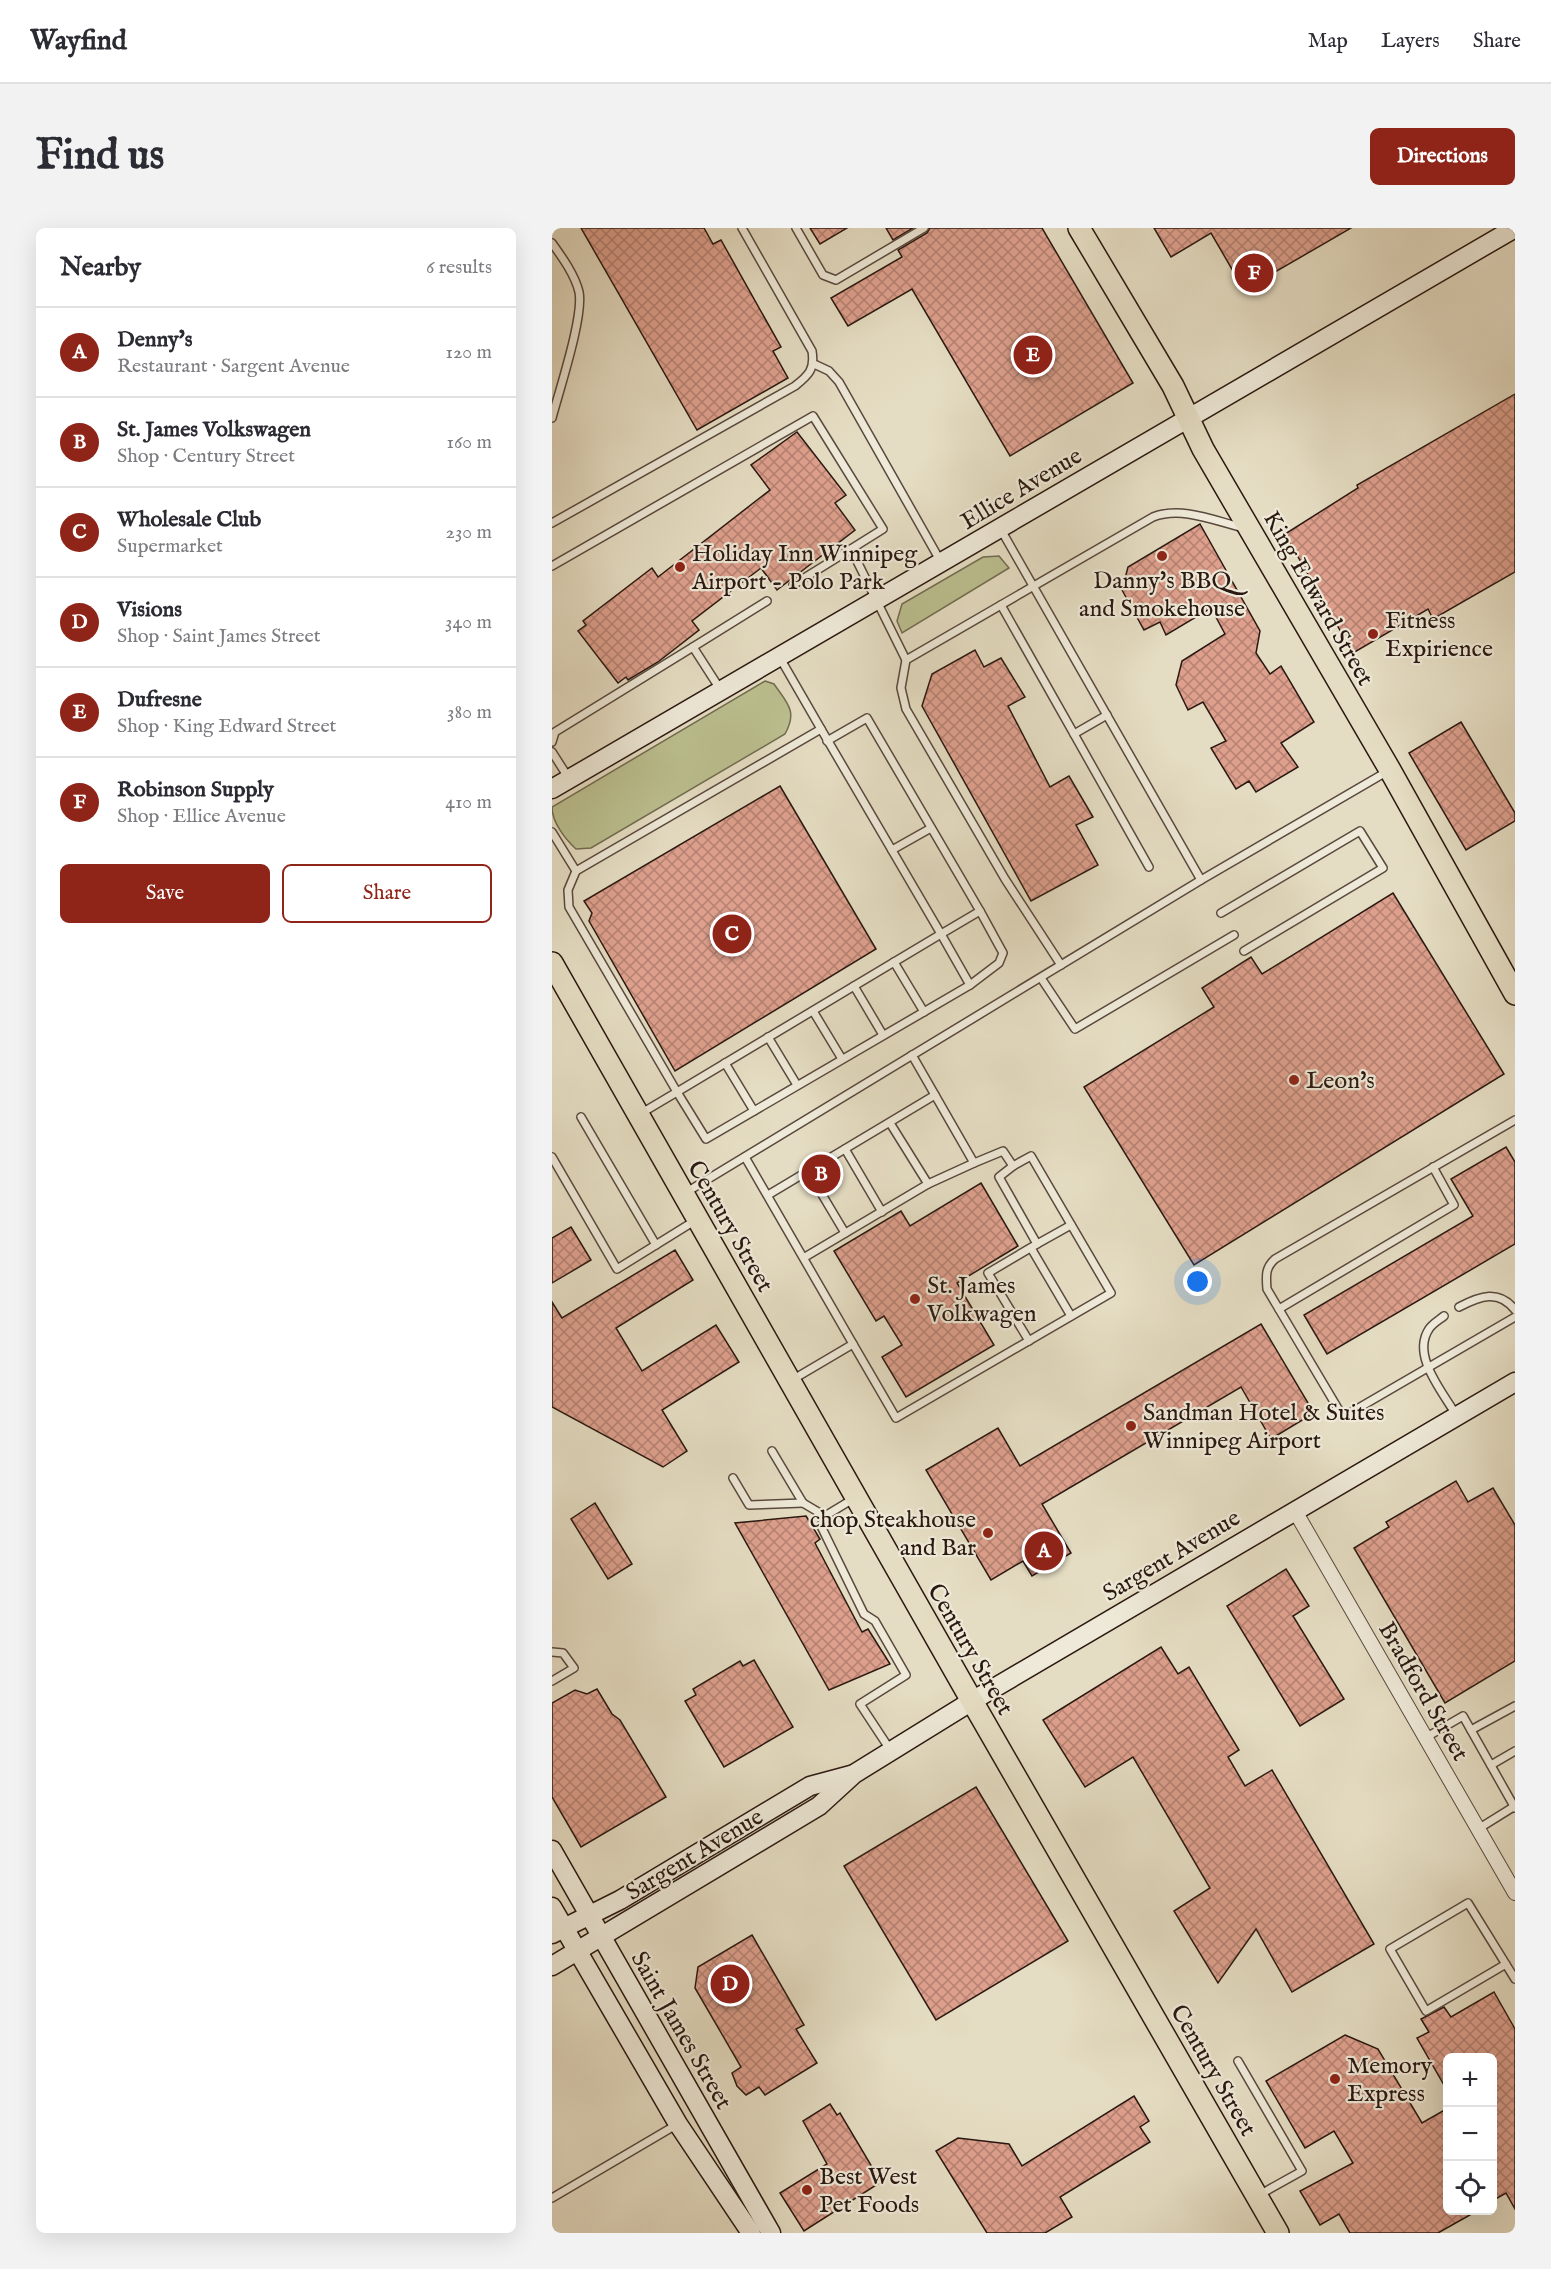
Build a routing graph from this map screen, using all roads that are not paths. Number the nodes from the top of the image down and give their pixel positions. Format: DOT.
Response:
graph roads {
  1 [pos="742,228"];
  2 [pos="796,228"];
  3 [pos="924,228"];
  4 [pos="1079,228"];
  5 [pos="1515,228"];
  6 [pos="552,243"];
  7 [pos="814,364"];
  8 [pos="1188,416"];
  9 [pos="552,418"];
  10 [pos="552,523"];
  11 [pos="1000,528"];
  12 [pos="1249,530"];
  13 [pos="851,549"];
  14 [pos="941,562"];
  15 [pos="552,566"];
  16 [pos="793,585"];
  17 [pos="1034,586"];
  18 [pos="767,601"];
  19 [pos="878,601"];
  20 [pos="1001,605"];
  21 [pos="693,647"];
  22 [pos="780,658"];
  23 [pos="906,660"];
  24 [pos="721,692"];
  25 [pos="1107,715"];
  26 [pos="553,729"];
  27 [pos="820,729"];
  28 [pos="1074,734"];
  29 [pos="827,741"];
  30 [pos="552,742"];
  31 [pos="552,752"];
  32 [pos="1390,770"];
  33 [pos="569,779"];
  34 [pos="552,789"];
  35 [pos="931,828"];
  36 [pos="552,832"];
  37 [pos="892,850"];
  38 [pos="1149,867"];
  39 [pos="576,871"];
  40 [pos="1201,880"];
  41 [pos="980,911"];
  42 [pos="1221,913"];
  43 [pos="941,934"];
  44 [pos="1234,935"];
  45 [pos="1244,951"];
  46 [pos="894,962"];
  47 [pos="552,963"];
  48 [pos="1061,965"];
  49 [pos="1041,978"];
  50 [pos="970,984"];
  51 [pos="854,986"];
  52 [pos="1515,994"];
  53 [pos="813,1011"];
  54 [pos="924,1012"];
  55 [pos="883,1035"];
  56 [pos="768,1037"];
  57 [pos="912,1055"];
  58 [pos="842,1059"];
  59 [pos="725,1064"];
  60 [pos="797,1085"];
  61 [pos="677,1092"];
  62 [pos="935,1095"];
  63 [pos="754,1111"];
  64 [pos="639,1115"];
  65 [pos="581,1117"];
  66 [pos="1515,1120"];
  67 [pos="890,1123"];
  68 [pos="845,1149"];
  69 [pos="552,1157"];
  70 [pos="745,1157"];
  71 [pos="974,1163"];
  72 [pos="1012,1166"];
  73 [pos="1433,1167"];
  74 [pos="808,1172"];
  75 [pos="928,1185"];
  76 [pos="683,1194"];
  77 [pos="768,1195"];
  78 [pos="882,1212"];
  79 [pos="698,1219"];
  80 [pos="1071,1225"];
  81 [pos="845,1233"];
  82 [pos="656,1245"];
  83 [pos="1034,1246"];
  84 [pos="805,1257"];
  85 [pos="1459,1307"];
  86 [pos="1279,1309"];
  87 [pos="1515,1310"];
  88 [pos="1071,1316"];
  89 [pos="1444,1316"];
  90 [pos="1515,1317"];
  91 [pos="1029,1341"];
  92 [pos="853,1344"];
  93 [pos="1429,1368"];
  94 [pos="790,1381"];
  95 [pos="1515,1382"];
  96 [pos="1456,1416"];
  97 [pos="772,1451"];
  98 [pos="733,1478"];
  99 [pos="856,1497"];
  100 [pos="803,1503"];
  101 [pos="1295,1510"];
  102 [pos="825,1516"];
  103 [pos="552,1652"];
  104 [pos="552,1681"];
  105 [pos="972,1701"];
  106 [pos="1515,1706"];
  107 [pos="1471,1730"];
  108 [pos="1425,1738"];
  109 [pos="891,1751"];
  110 [pos="1515,1751"];
  111 [pos="1491,1765"];
  112 [pos="854,1774"];
  113 [pos="1515,1807"];
  114 [pos="1478,1829"];
  115 [pos="552,1850"];
  116 [pos="1515,1893"];
  117 [pos="552,1907"];
  118 [pos="590,1915"];
  119 [pos="558,1931"];
  120 [pos="601,1938"];
  121 [pos="577,1952"];
  122 [pos="1506,1964"];
  123 [pos="552,1966"];
  124 [pos="1515,1978"];
  125 [pos="1238,2061"];
  126 [pos="678,2124"];
  127 [pos="1257,2196"];
  128 [pos="552,2198"];
  129 [pos="751,2233"];
  130 [pos="771,2233"];
  131 [pos="1278,2233"];
  1 -- 7 [label="lane"];
  2 -- 3 [label="lane"];
  4 -- 8 [label="main road, King Edward Street"];
  5 -- 8 [label="main road, Ellice Avenue"];
  6 -- 9 [label="lane"];
  7 -- 10 [label="lane"];
  7 -- 14 [label="lane"];
  8 -- 11 [label="main road, Ellice Avenue"];
  8 -- 12 [label="main road, King Edward Street"];
  11 -- 14 [label="main road, Ellice Avenue"];
  11 -- 17 [label="lane"];
  12 -- 17 [label="lane"];
  12 -- 32 [label="main road, King Edward Street"];
  13 -- 15 [label="lane"];
  13 -- 16 [label="lane"];
  13 -- 19 [label="lane"];
  14 -- 19 [label="main road, Ellice Avenue"];
  17 -- 20 [label="lane"];
  17 -- 25 [label="lane"];
  18 -- 21 [label="lane"];
  19 -- 22 [label="main road, Ellice Avenue"];
  19 -- 23 [label="lane"];
  20 -- 23 [label="lane"];
  20 -- 28 [label="lane"];
  21 -- 24 [label="lane"];
  21 -- 26 [label="lane"];
  22 -- 24 [label="main road, Ellice Avenue"];
  22 -- 27 [label="lane"];
  23 -- 48 [label="lane"];
  24 -- 33 [label="main road, Ellice Avenue"];
  25 -- 28 [label="lane"];
  25 -- 40 [label="lane"];
  26 -- 30 [label="lane"];
  27 -- 29 [label="lane"];
  27 -- 39 [label="lane"];
  28 -- 38 [label="lane"];
  29 -- 35 [label="lane"];
  29 -- 37 [label="lane"];
  31 -- 33 [label="lane"];
  32 -- 40 [label="lane"];
  32 -- 52 [label="main road, King Edward Street"];
  33 -- 34 [label="main road, Ellice Avenue"];
  35 -- 37 [label="lane"];
  35 -- 41 [label="lane"];
  36 -- 39 [label="lane"];
  37 -- 43 [label="lane"];
  39 -- 61 [label="lane"];
  40 -- 48 [label="lane"];
  41 -- 43 [label="lane"];
  41 -- 50 [label="lane"];
  42 -- 45 [label="lane"];
  43 -- 46 [label="lane"];
  43 -- 50 [label="lane"];
  44 -- 49 [label="lane"];
  46 -- 51 [label="lane"];
  46 -- 54 [label="lane"];
  47 -- 64 [label="main road, Century Street"];
  48 -- 49 [label="lane"];
  49 -- 57 [label="lane"];
  50 -- 54 [label="lane"];
  51 -- 53 [label="lane"];
  51 -- 55 [label="lane"];
  53 -- 56 [label="lane"];
  53 -- 58 [label="lane"];
  54 -- 55 [label="lane"];
  55 -- 58 [label="lane"];
  56 -- 59 [label="lane"];
  56 -- 60 [label="lane"];
  57 -- 62 [label="lane"];
  57 -- 70 [label="lane"];
  58 -- 60 [label="lane"];
  59 -- 61 [label="lane"];
  59 -- 63 [label="lane"];
  60 -- 63 [label="lane"];
  61 -- 63 [label="lane"];
  61 -- 64 [label="lane"];
  62 -- 67 [label="lane"];
  62 -- 71 [label="lane"];
  64 -- 76 [label="main road, Century Street"];
  65 -- 82 [label="lane"];
  66 -- 73 [label="lane"];
  67 -- 68 [label="lane"];
  67 -- 75 [label="lane"];
  68 -- 74 [label="lane"];
  68 -- 78 [label="lane"];
  69 -- 82 [label="lane"];
  70 -- 76 [label="lane"];
  70 -- 77 [label="lane"];
  71 -- 72 [label="lane"];
  71 -- 75 [label="lane"];
  72 -- 80 [label="lane"];
  72 -- 83 [label="lane"];
  73 -- 86 [label="lane"];
  73 -- 86 [label="lane"];
  74 -- 77 [label="lane"];
  74 -- 81 [label="lane"];
  75 -- 78 [label="lane"];
  76 -- 79 [label="main road, Century Street"];
  77 -- 84 [label="lane"];
  78 -- 81 [label="lane"];
  79 -- 82 [label="lane"];
  79 -- 94 [label="main road, Century Street"];
  80 -- 83 [label="lane"];
  80 -- 88 [label="lane"];
  81 -- 84 [label="lane"];
  83 -- 88 [label="lane"];
  83 -- 91 [label="lane"];
  84 -- 92 [label="lane"];
  85 -- 87 [label="lane"];
  86 -- 93 [label="lane"];
  88 -- 91 [label="lane"];
  89 -- 93 [label="lane"];
  90 -- 93 [label="lane"];
  91 -- 92 [label="lane"];
  92 -- 94 [label="lane"];
  93 -- 96 [label="lane"];
  94 -- 99 [label="main road, Century Street"];
  95 -- 96 [label="main road, Sargent Avenue"];
  96 -- 101 [label="main road, Sargent Avenue"];
  97 -- 100 [label="lane"];
  98 -- 100 [label="lane"];
  99 -- 102 [label="lane"];
  99 -- 105 [label="main road, Century Street"];
  100 -- 102 [label="lane"];
  101 -- 105 [label="main road, Sargent Avenue"];
  101 -- 108 [label="street, Bradford Street"];
  102 -- 109 [label="lane"];
  103 -- 104 [label="lane"];
  105 -- 109 [label="main road, Sargent Avenue"];
  105 -- 127 [label="main road, Century Street"];
  106 -- 107 [label="lane"];
  107 -- 108 [label="lane"];
  107 -- 111 [label="lane"];
  108 -- 114 [label="street, Bradford Street"];
  109 -- 112 [label="main road, Sargent Avenue"];
  110 -- 111 [label="lane"];
  111 -- 113 [label="lane"];
  112 -- 118 [label="main road, Sargent Avenue"];
  112 -- 120 [label="main road, Sargent Avenue"];
  113 -- 114 [label="lane"];
  114 -- 116 [label="street, Bradford Street"];
  115 -- 118 [label="main road, Saint James Street"];
  117 -- 119 [label="main road, Saint James Street"];
  118 -- 119 [label="main road, Sargent Avenue"];
  118 -- 120 [label="main road, Saint James Street"];
  119 -- 121 [label="main road, Saint James Street"];
  120 -- 121 [label="main road, Sargent Avenue"];
  120 -- 130 [label="main road, Saint James Street"];
  121 -- 123 [label="main road, Sargent Avenue"];
  121 -- 126 [label="main road, Saint James Street"];
  122 -- 122 [label="lane"];
  122 -- 124 [label="lane"];
  125 -- 127 [label="lane"];
  126 -- 128 [label="lane"];
  126 -- 129 [label="main road, Saint James Street"];
  127 -- 131 [label="main road, Century Street"];
}
